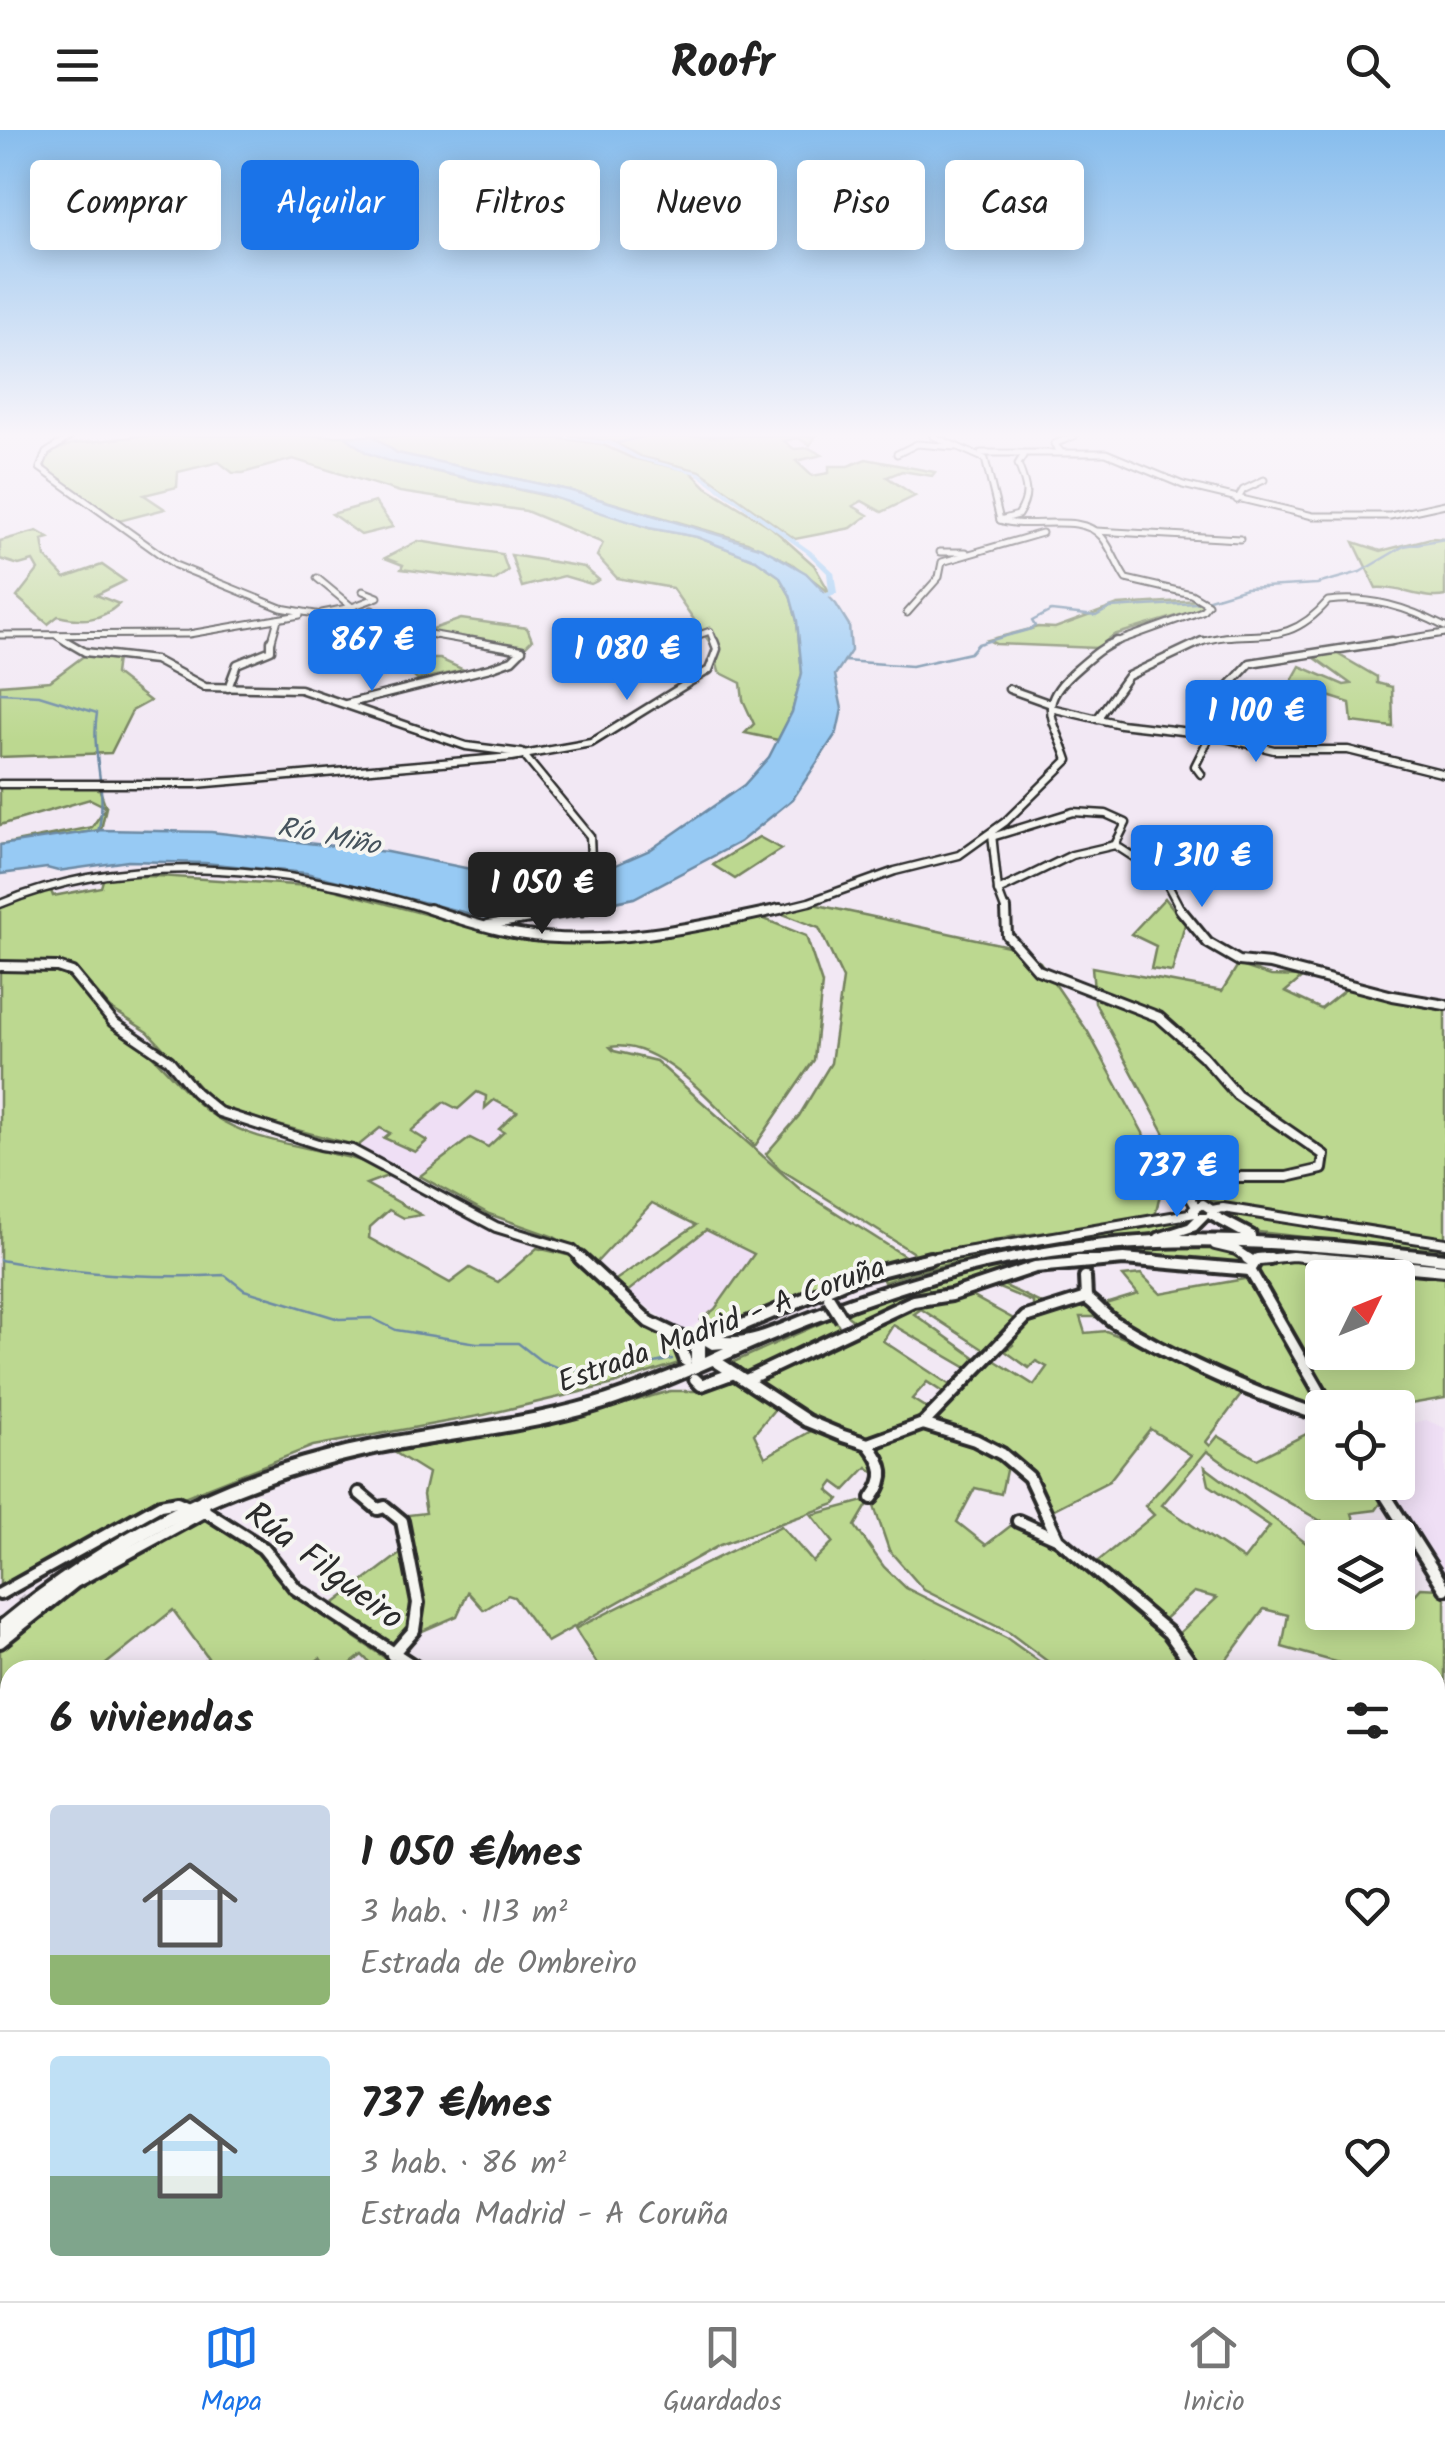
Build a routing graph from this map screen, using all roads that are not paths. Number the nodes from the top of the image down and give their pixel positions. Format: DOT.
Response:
graph roads {
  1 [pos="136,537"];
  2 [pos="1099,537"];
  3 [pos="1205,537"];
  4 [pos="1023,538"];
  5 [pos="1240,539"];
  6 [pos="944,548"];
  7 [pos="969,554"];
  8 [pos="317,578"];
  9 [pos="363,591"];
  10 [pos="352,607"];
  11 [pos="372,610"];
  12 [pos="908,612"];
  13 [pos="300,613"];
  14 [pos="313,616"];
  15 [pos="278,619"];
  16 [pos="357,623"];
  17 [pos="1445,630"];
  18 [pos="0,636"];
  19 [pos="61,637"];
  20 [pos="625,648"];
  21 [pos="228,688"];
  22 [pos="1009,689"];
  23 [pos="346,704"];
  24 [pos="1051,706"];
  25 [pos="1097,720"];
  26 [pos="1208,734"];
  27 [pos="522,753"];
  28 [pos="1202,774"];
  29 [pos="1445,774"];
  30 [pos="0,784"];
  31 [pos="993,835"];
  32 [pos="1115,846"];
  33 [pos="998,891"];
  34 [pos="0,904"];
  35 [pos="485,925"];
  36 [pos="0,966"];
  37 [pos="1445,1005"];
  38 [pos="1203,1212"];
  39 [pos="1188,1240"];
  40 [pos="1154,1241"];
  41 [pos="1287,1241"];
  42 [pos="1445,1243"];
  43 [pos="1361,1248"];
  44 [pos="1328,1259"];
  45 [pos="1445,1259"];
  46 [pos="1252,1266"];
  47 [pos="1445,1270"];
  48 [pos="1085,1277"];
  49 [pos="822,1287"];
  50 [pos="1086,1298"];
  51 [pos="850,1332"];
  52 [pos="677,1338"];
  53 [pos="701,1339"];
  54 [pos="760,1340"];
  55 [pos="714,1360"];
  56 [pos="693,1369"];
  57 [pos="734,1374"];
  58 [pos="746,1380"];
  59 [pos="1318,1390"];
  60 [pos="1305,1410"];
  61 [pos="923,1424"];
  62 [pos="868,1444"];
  63 [pos="359,1493"];
  64 [pos="872,1498"];
  65 [pos="1389,1500"];
  66 [pos="204,1505"];
  67 [pos="186,1506"];
  68 [pos="1018,1521"];
  69 [pos="1058,1539"];
  70 [pos="1445,1588"];
  71 [pos="0,1594"];
  72 [pos="0,1631"];
  73 [pos="0,1642"];
  74 [pos="392,1654"];
  75 [pos="402,1660"];
  76 [pos="1189,1660"];
  1 -- 13 [label="street"];
  2 -- 24 [label="street"];
  3 -- 5 [label="street"];
  4 -- 7 [label="street"];
  6 -- 7 [label="street"];
  7 -- 12 [label="street"];
  8 -- 10 [label="street"];
  9 -- 10 [label="street"];
  10 -- 14 [label="street"];
  11 -- 16 [label="street"];
  13 -- 14 [label="street"];
  13 -- 15 [label="street"];
  14 -- 16 [label="street"];
  15 -- 19 [label="street"];
  15 -- 21 [label="street"];
  16 -- 23 [label="street"];
  17 -- 25 [label="street"];
  17 -- 26 [label="street"];
  18 -- 19 [label="street"];
  19 -- 21 [label="street"];
  20 -- 27 [label="street"];
  21 -- 23 [label="street"];
  22 -- 24 [label="street"];
  23 -- 27 [label="street"];
  24 -- 25 [label="street"];
  24 -- 31 [label="street"];
  25 -- 26 [label="street"];
  26 -- 28 [label="street"];
  26 -- 29 [label="street"];
  27 -- 30 [label="street"];
  27 -- 35 [label="street"];
  31 -- 32 [label="street"];
  31 -- 33 [label="street"];
  31 -- 35 [label="street"];
  32 -- 33 [label="street"];
  32 -- 37 [label="street"];
  33 -- 38 [label="street"];
  34 -- 35 [label="street"];
  36 -- 52 [label="street"];
  38 -- 40 [label="highway"];
  38 -- 41 [label="highway"];
  38 -- 42 [label="street"];
  38 -- 49 [label="street"];
  39 -- 40 [label="highway, Estrada Madrid - A Coruña"];
  39 -- 41 [label="highway, Estrada Madrid - A Coruña"];
  39 -- 46 [label="street"];
  40 -- 54 [label="highway, Estrada Madrid - A Coruña"];
  41 -- 43 [label="highway, Estrada Madrid - A Coruña"];
  43 -- 44 [label="street"];
  43 -- 45 [label="highway, Estrada Madrid - A Coruña"];
  44 -- 46 [label="street"];
  44 -- 47 [label="street"];
  46 -- 51 [label="street"];
  46 -- 59 [label="street"];
  48 -- 50 [label="street"];
  49 -- 51 [label="street, bridge"];
  49 -- 53 [label="street"];
  50 -- 60 [label="street"];
  50 -- 61 [label="street"];
  51 -- 58 [label="street"];
  52 -- 53 [label="street"];
  52 -- 56 [label="street"];
  53 -- 54 [label="highway"];
  53 -- 56 [label="highway"];
  54 -- 55 [label="highway, Estrada Madrid - A Coruña"];
  55 -- 56 [label="highway, Estrada Madrid - A Coruña"];
  55 -- 57 [label="street"];
  56 -- 57 [label="street"];
  56 -- 66 [label="highway, Estrada Madrid - A Coruña"];
  57 -- 58 [label="street"];
  58 -- 62 [label="street"];
  61 -- 62 [label="street"];
  61 -- 69 [label="street"];
  62 -- 64 [label="street"];
  63 -- 74 [label="street"];
  65 -- 70 [label="street"];
  66 -- 67 [label="highway, Estrada Madrid - A Coruña"];
  66 -- 73 [label="street"];
  66 -- 74 [label="street, Rúa Filgueiro"];
  67 -- 71 [label="street"];
  67 -- 72 [label="highway, Estrada Madrid - A Coruña"];
  68 -- 69 [label="street"];
  69 -- 76 [label="street"];
  74 -- 75 [label="street, Rúa Filgueiro"];
}
